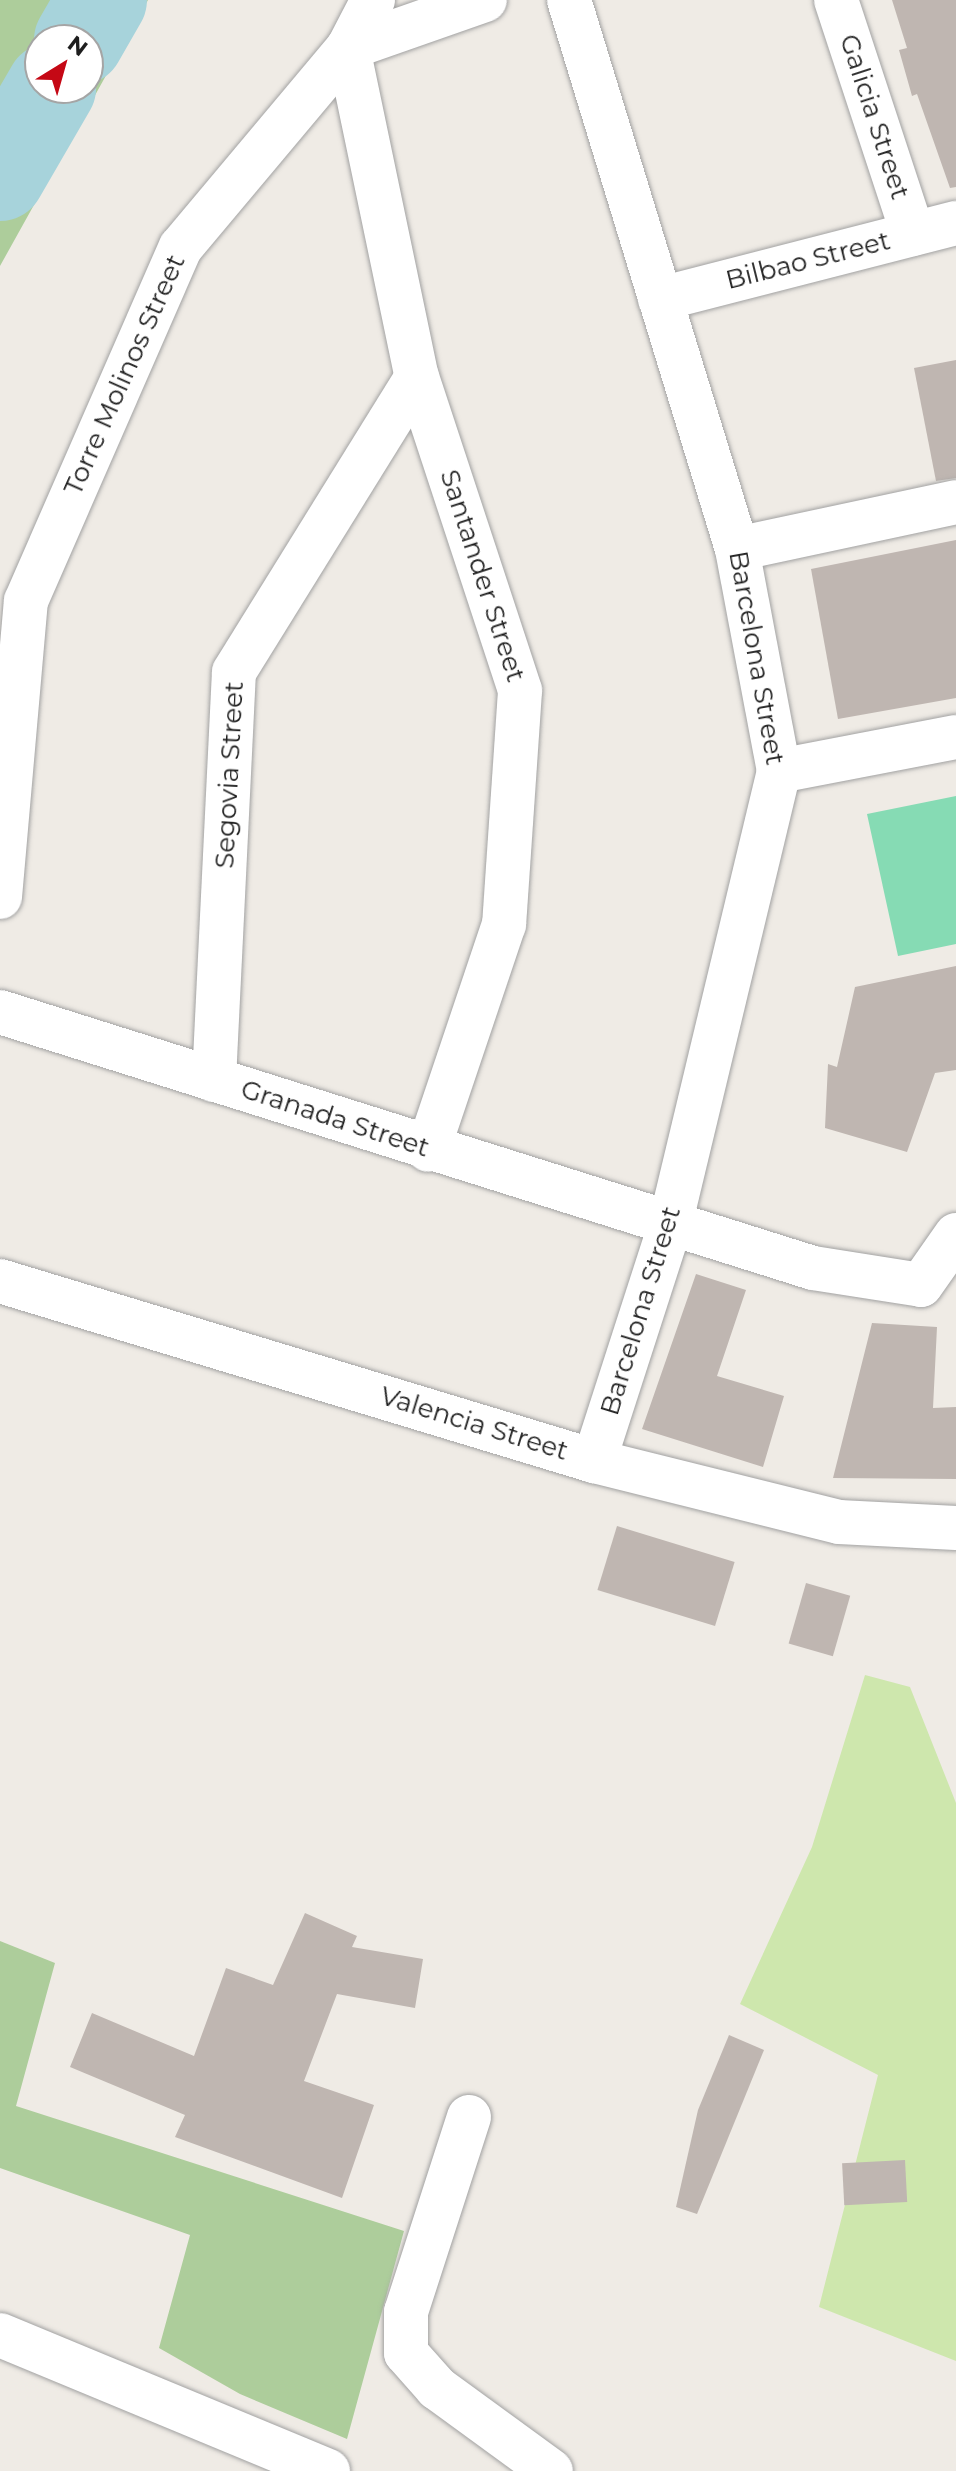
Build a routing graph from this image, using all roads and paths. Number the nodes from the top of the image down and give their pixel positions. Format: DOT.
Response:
graph roads {
  1 [pos="373,0"];
  2 [pos="485,0"];
  3 [pos="569,0"];
  4 [pos="836,0"];
  5 [pos="348,48"];
  6 [pos="956,223"];
  7 [pos="913,234"];
  8 [pos="660,299"];
  9 [pos="417,377"];
  10 [pos="956,502"];
  11 [pos="737,549"];
  12 [pos="956,737"];
  13 [pos="779,771"];
  14 [pos="0,897"];
  15 [pos="0,1012"];
  16 [pos="214,1080"];
  17 [pos="428,1150"];
  18 [pos="670,1226"];
  19 [pos="956,1235"];
  20 [pos="0,1281"];
  21 [pos="594,1461"];
  22 [pos="956,1528"];
  23 [pos="469,2117"];
  24 [pos="0,2335"];
  25 [pos="328,2471"];
  26 [pos="551,2471"];
  1 -- 5 [label="street, Torre Molinos Street"];
  2 -- 5 [label="street"];
  3 -- 8 [label="street, Barcelona Street"];
  4 -- 7 [label="street, Galicia Street"];
  5 -- 9 [label="street, Santander Street"];
  5 -- 14 [label="street, Torre Molinos Street"];
  6 -- 7 [label="street, Bilbao Street"];
  7 -- 8 [label="street, Bilbao Street"];
  8 -- 11 [label="street, Barcelona Street"];
  9 -- 16 [label="street, Segovia Street"];
  9 -- 17 [label="street, Santander Street"];
  10 -- 11 [label="street"];
  11 -- 13 [label="street, Barcelona Street"];
  12 -- 13 [label="street"];
  13 -- 18 [label="street, Barcelona Street"];
  15 -- 16 [label="street, Granada Street"];
  16 -- 17 [label="street, Granada Street"];
  17 -- 18 [label="street, Granada Street"];
  18 -- 19 [label="street, Granada Street"];
  18 -- 21 [label="street, Barcelona Street"];
  20 -- 21 [label="street, Valencia Street"];
  21 -- 22 [label="street, Valencia Street"];
  23 -- 26 [label="street"];
  24 -- 25 [label="street"];
}
